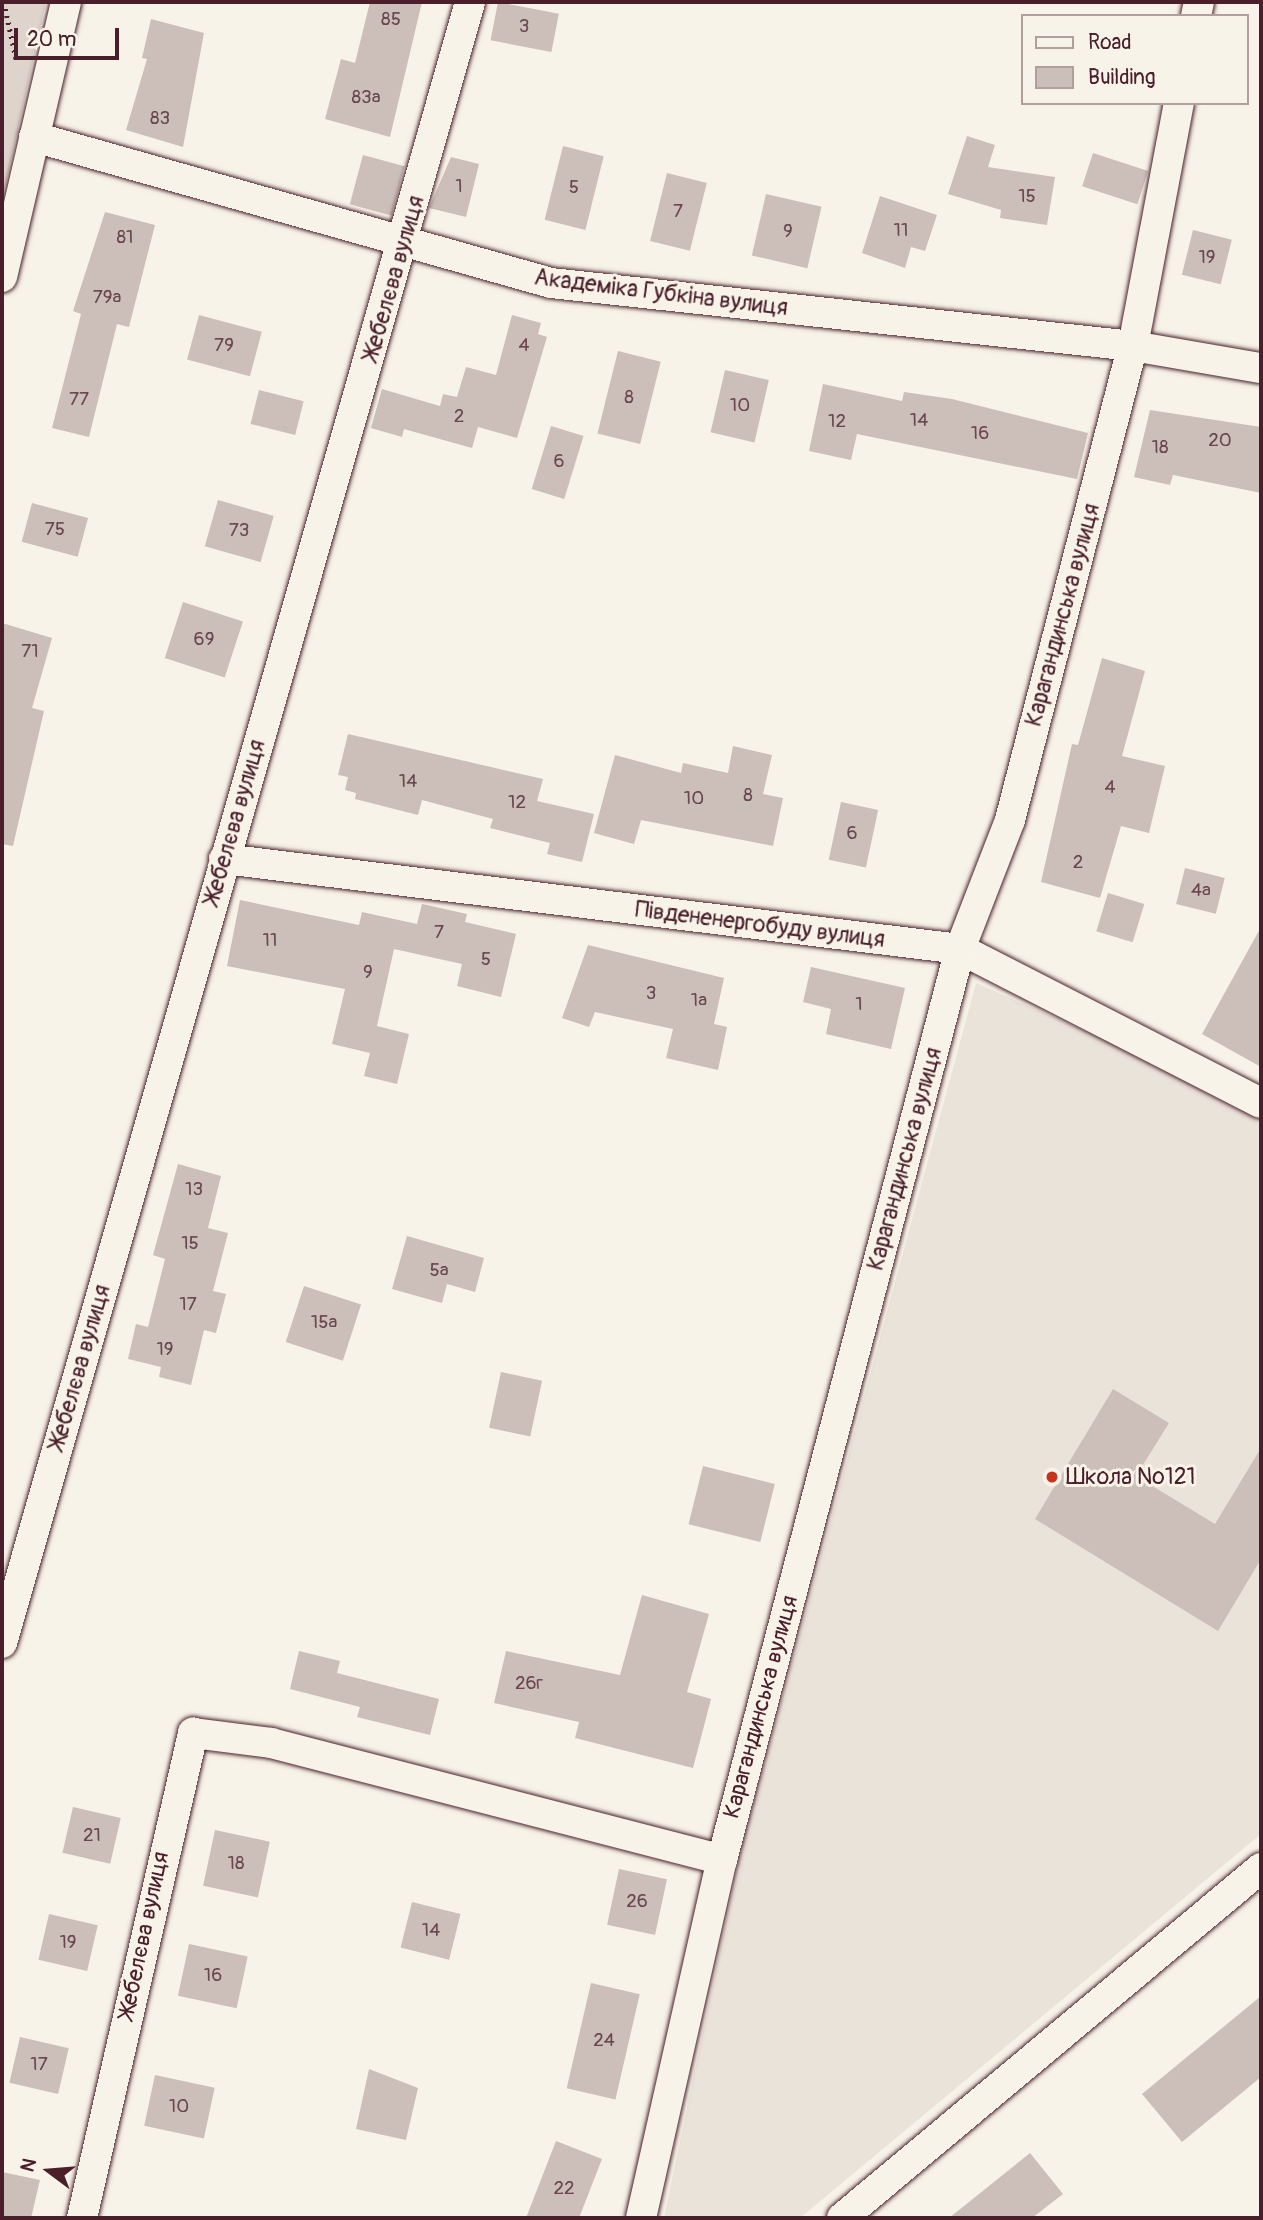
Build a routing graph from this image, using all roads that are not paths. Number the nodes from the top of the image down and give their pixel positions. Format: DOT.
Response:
graph roads {
  1 [pos="66,2"];
  2 [pos="470,2"];
  3 [pos="1180,105"];
  4 [pos="34,137"];
  5 [pos="404,247"];
  6 [pos="2,277"];
  7 [pos="1133,346"];
  8 [pos="1261,368"];
  9 [pos="224,859"];
  10 [pos="960,949"];
  11 [pos="1261,1103"];
  12 [pos="2,1643"];
  13 [pos="722,1860"];
  14 [pos="1261,1868"];
  15 [pos="846,2217"];
  16 [pos="82,2218"];
  17 [pos="641,2218"];
  1 -- 4 [label="street"];
  2 -- 5 [label="street, Жебелєва вулиця"];
  3 -- 7 [label="street, Карагандинська вулиця"];
  4 -- 5 [label="street, Академіка Губкіна вулиця"];
  4 -- 6 [label="street"];
  5 -- 7 [label="street, Академіка Губкіна вулиця"];
  5 -- 9 [label="street, Жебелєва вулиця"];
  7 -- 8 [label="street, Академіка Губкіна вулиця"];
  7 -- 10 [label="street, Карагандинська вулиця"];
  9 -- 10 [label="street, Південенергобуду вулиця"];
  9 -- 12 [label="street, Жебелєва вулиця"];
  10 -- 11 [label="street, Південенергобуду вулиця"];
  10 -- 13 [label="street, Карагандинська вулиця"];
  13 -- 16 [label="street, Жебелєва вулиця"];
  13 -- 17 [label="street, Карагандинська вулиця"];
  14 -- 15 [label="street"];
}
